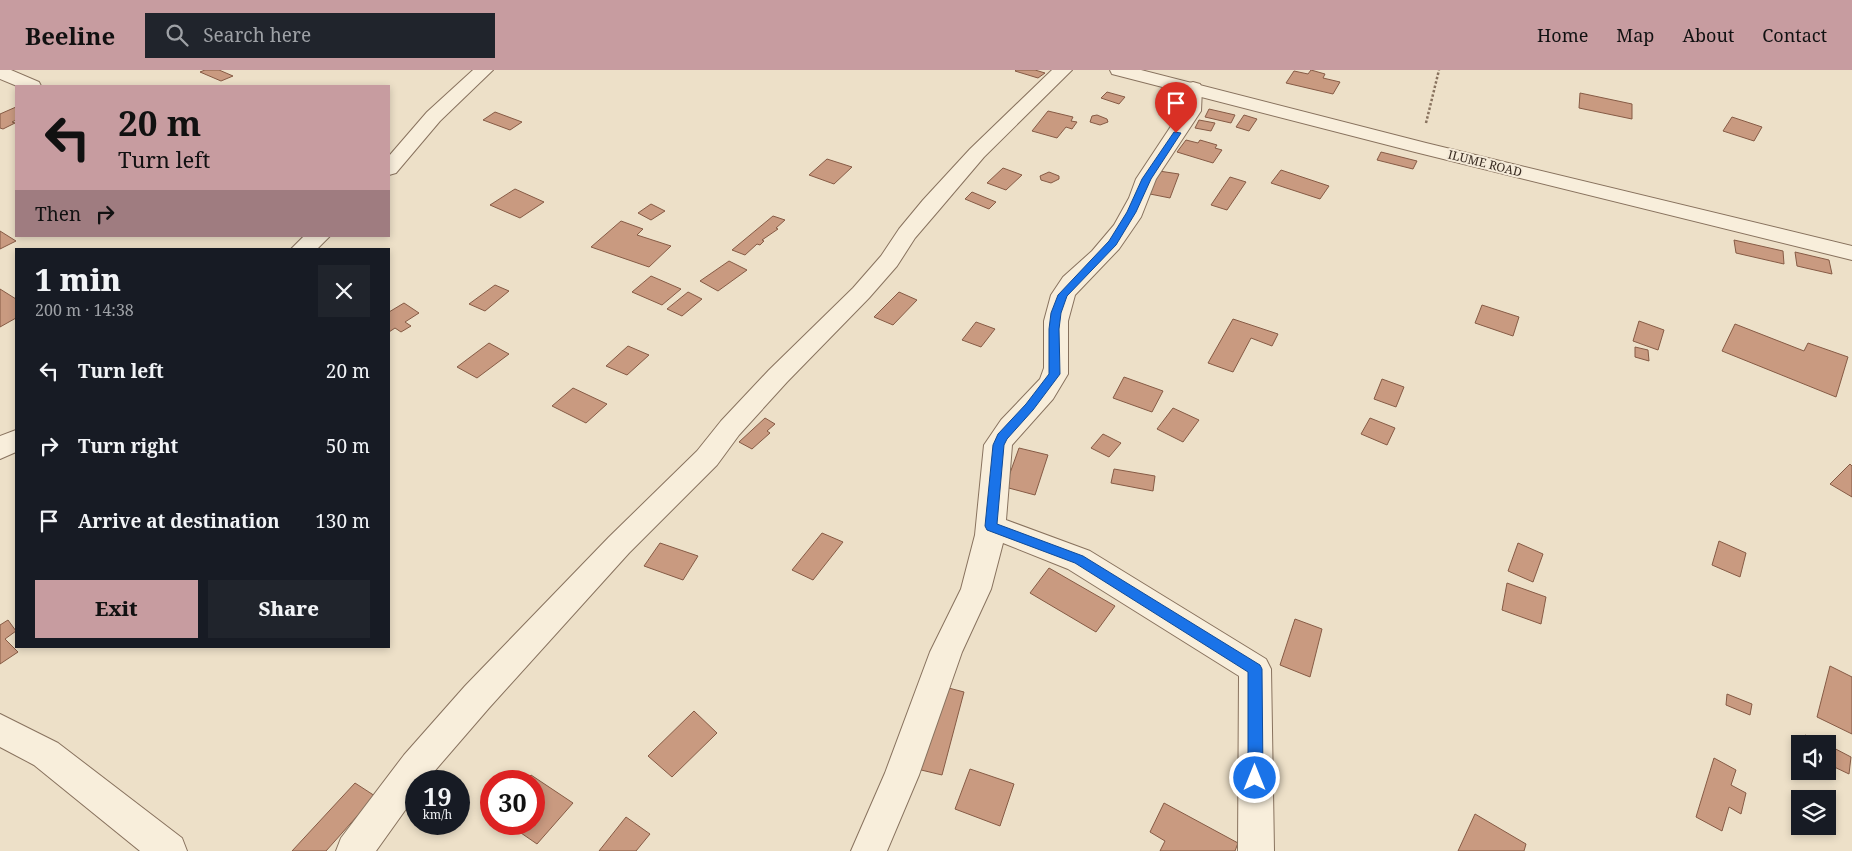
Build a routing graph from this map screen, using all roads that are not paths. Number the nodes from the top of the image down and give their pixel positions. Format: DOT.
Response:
graph roads {
  1 [pos="484,70"];
  2 [pos="1062,70"];
  3 [pos="1119,70"];
  4 [pos="0,72"];
  5 [pos="30,85"];
  6 [pos="1194,88"];
  7 [pos="390,168"];
  8 [pos="318,237"];
  9 [pos="303,248"];
  10 [pos="1852,253"];
  11 [pos="15,441"];
  12 [pos="0,449"];
  13 [pos="991,526"];
  14 [pos="0,730"];
  15 [pos="169,851"];
  16 [pos="354,851"];
  17 [pos="869,851"];
  18 [pos="1256,851"];
  1 -- 7 [label="street"];
  2 -- 16 [label="street"];
  3 -- 6 [label="street, ILUME ROAD"];
  4 -- 5 [label="street"];
  6 -- 10 [label="street, ILUME ROAD"];
  6 -- 13 [label="street"];
  8 -- 9 [label="street"];
  11 -- 12 [label="street"];
  13 -- 17 [label="street"];
  13 -- 18 [label="street"];
  14 -- 15 [label="street"];
}
